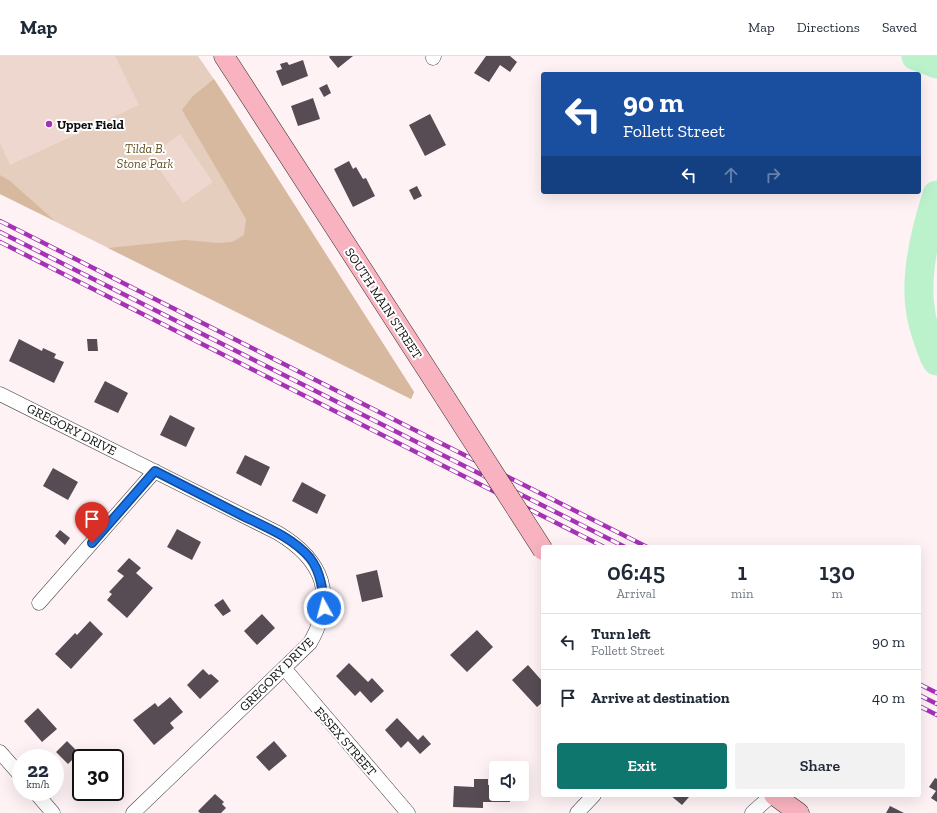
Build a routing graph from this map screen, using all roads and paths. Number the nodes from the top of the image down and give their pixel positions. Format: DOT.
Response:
graph roads {
  1 [pos="224,56"];
  2 [pos="0,394"];
  3 [pos="155,471"];
  4 [pos="541,547"];
  5 [pos="38,603"];
  6 [pos="284,668"];
  7 [pos="0,752"];
  8 [pos="12,766"];
  9 [pos="592,797"];
  10 [pos="771,797"];
  11 [pos="776,797"];
  12 [pos="43,801"];
  13 [pos="53,813"];
  14 [pos="133,813"];
  15 [pos="408,813"];
  16 [pos="577,813"];
  17 [pos="752,813"];
  18 [pos="799,813"];
  1 -- 4 [label="main road, SOUTH MAIN STREET, bridge"];
  2 -- 3 [label="street, GREGORY DRIVE"];
  3 -- 5 [label="street"];
  3 -- 6 [label="street, GREGORY DRIVE"];
  6 -- 14 [label="street, GREGORY DRIVE"];
  6 -- 15 [label="street, ESSEX STREET"];
  7 -- 8 [label="street"];
  9 -- 16 [label="street"];
  10 -- 17 [label="street"];
  11 -- 18 [label="main road"];
  12 -- 13 [label="street"];
}
